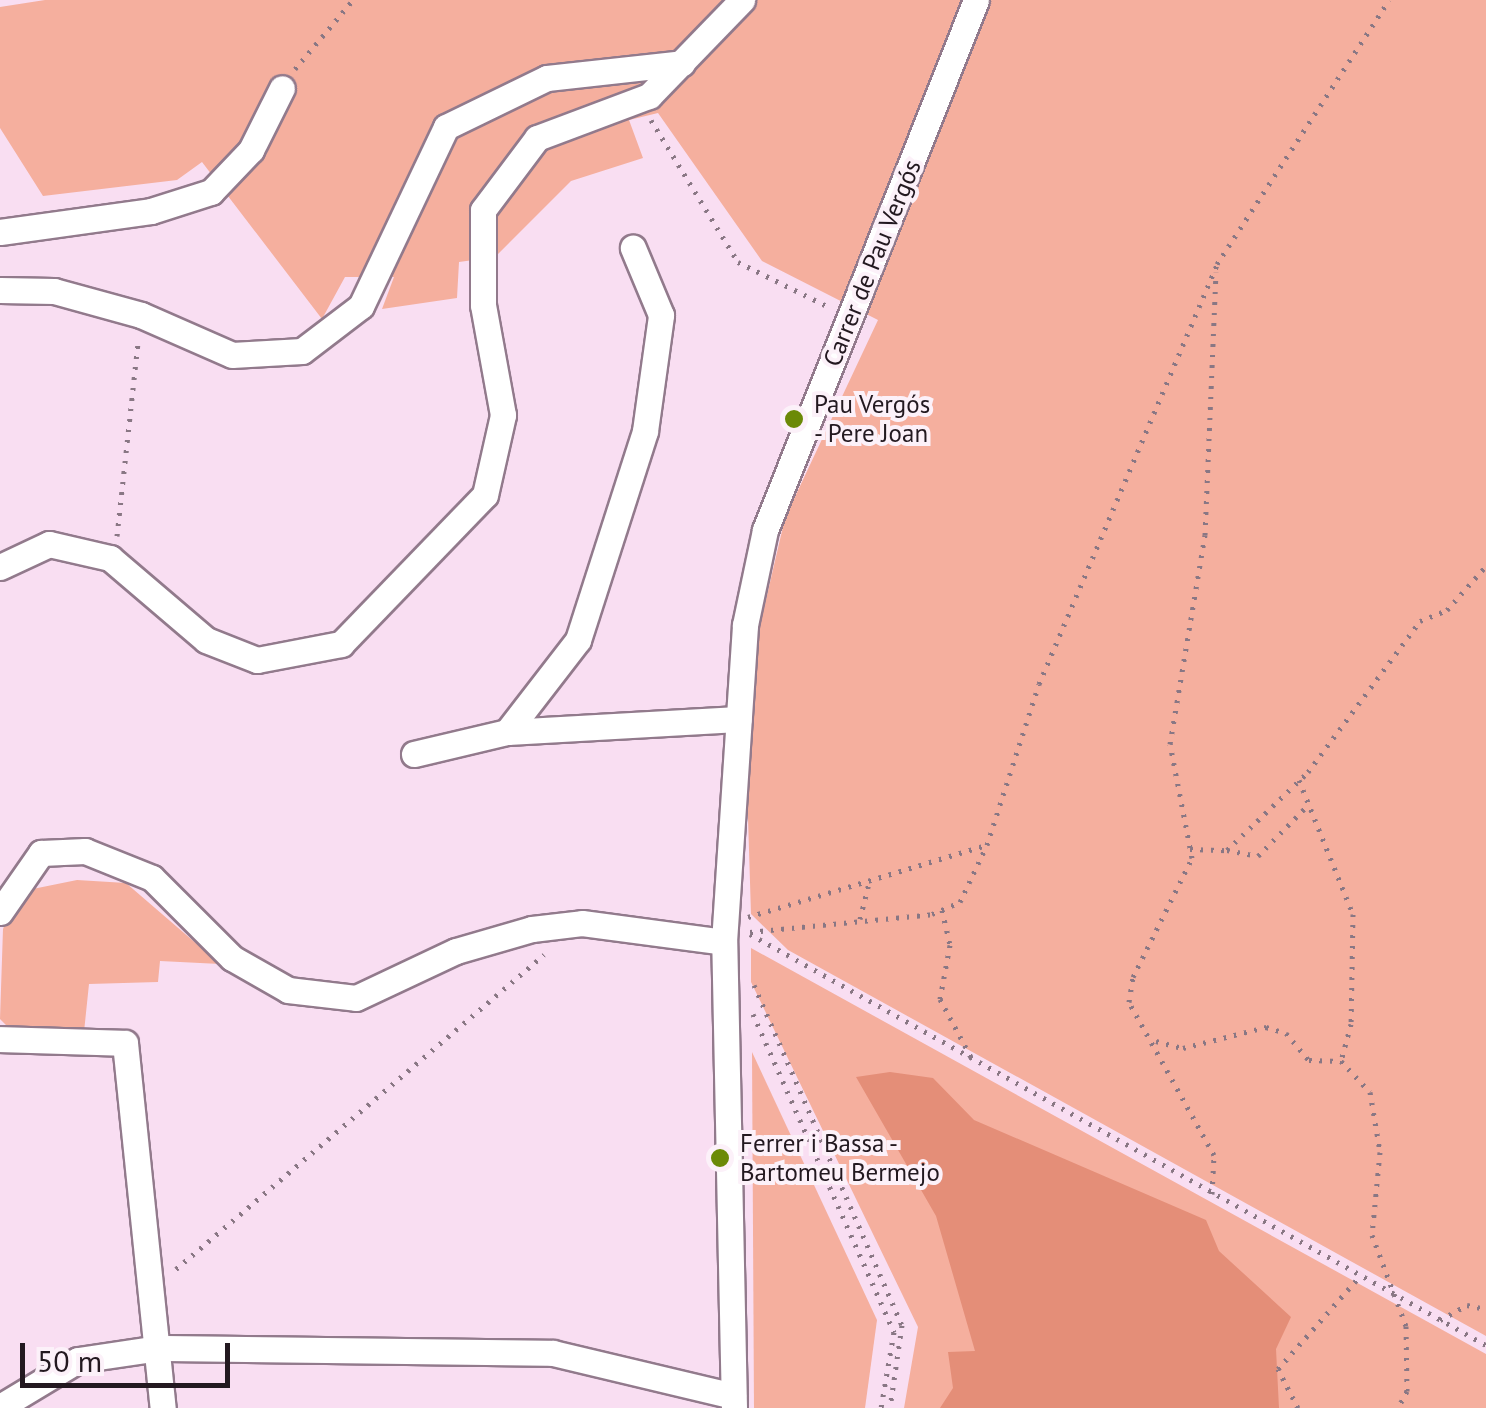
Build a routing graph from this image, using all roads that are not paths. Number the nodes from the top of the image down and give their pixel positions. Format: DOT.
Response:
graph roads {
  1 [pos="742,0"];
  2 [pos="976,0"];
  3 [pos="682,63"];
  4 [pos="282,88"];
  5 [pos="0,232"];
  6 [pos="633,248"];
  7 [pos="0,290"];
  8 [pos="0,568"];
  9 [pos="738,720"];
  10 [pos="507,732"];
  11 [pos="414,754"];
  12 [pos="0,912"];
  13 [pos="739,932"];
  14 [pos="0,1039"];
  15 [pos="158,1348"];
  16 [pos="734,1402"];
  17 [pos="0,1407"];
  18 [pos="163,1408"];
  1 -- 3 [label="street"];
  2 -- 9 [label="street, Carrer de Pau Vergós"];
  3 -- 7 [label="street"];
  3 -- 8 [label="street"];
  4 -- 5 [label="street"];
  6 -- 10 [label="street"];
  9 -- 10 [label="street"];
  9 -- 13 [label="street, Carrer de Pau Vergós"];
  10 -- 11 [label="street"];
  12 -- 13 [label="street"];
  13 -- 16 [label="street, Carrer de Pau Vergós"];
  14 -- 15 [label="street"];
  15 -- 16 [label="street"];
  15 -- 17 [label="street"];
  15 -- 18 [label="street"];
}
